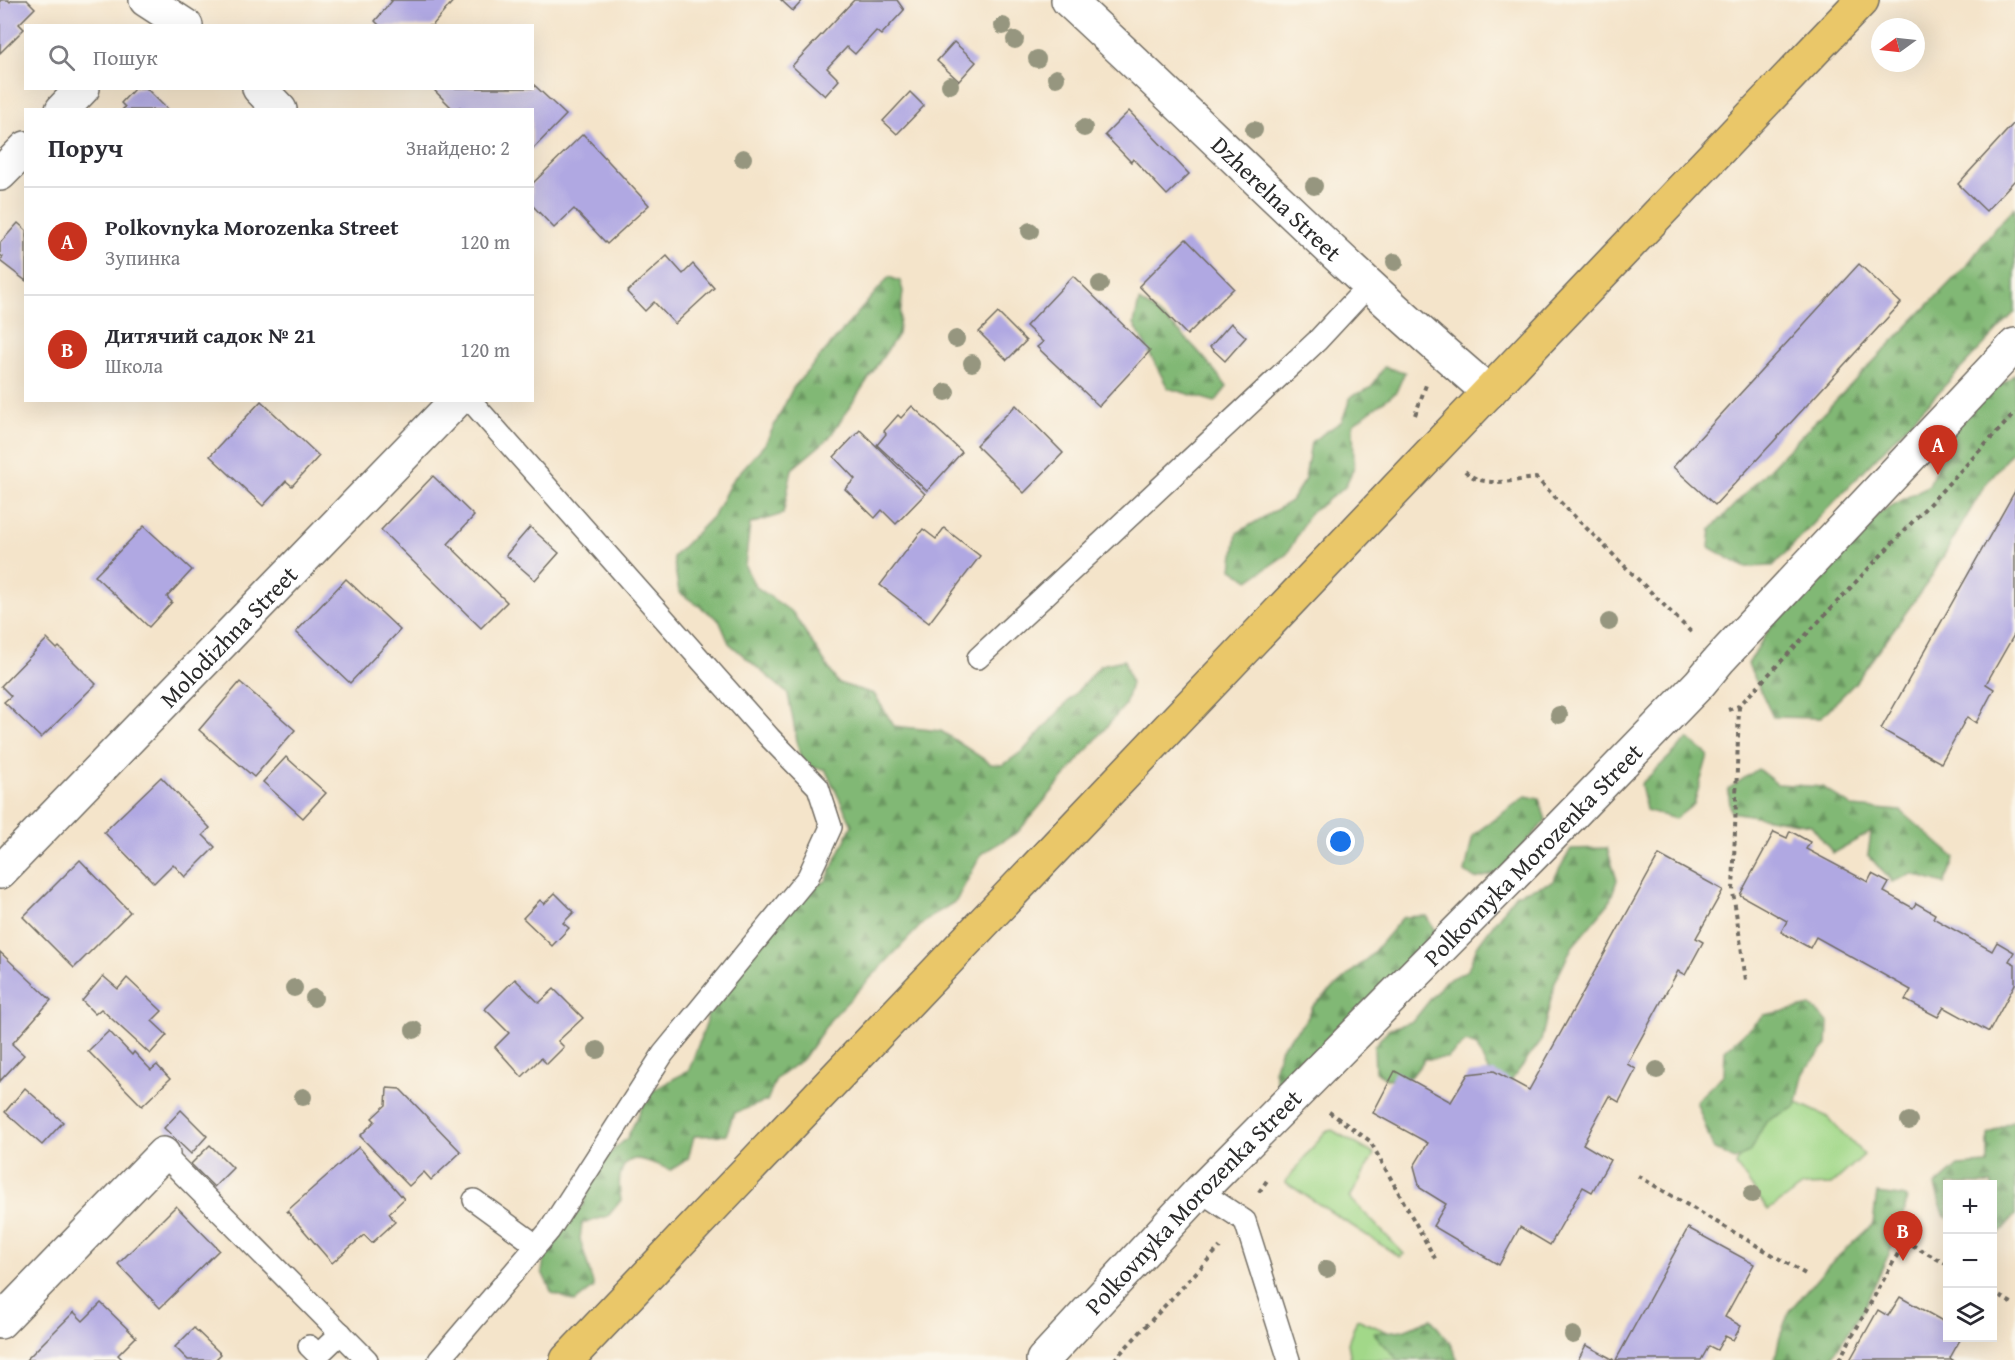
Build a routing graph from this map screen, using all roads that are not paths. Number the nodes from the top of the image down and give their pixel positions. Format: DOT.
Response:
graph roads {
  1 [pos="1068,0"];
  2 [pos="1862,0"];
  3 [pos="81,90"];
  4 [pos="261,90"];
  5 [pos="64,108"];
  6 [pos="278,108"];
  7 [pos="24,150"];
  8 [pos="0,174"];
  9 [pos="1370,284"];
  10 [pos="2015,345"];
  11 [pos="1489,392"];
  12 [pos="455,402"];
  13 [pos="472,402"];
  14 [pos="978,658"];
  15 [pos="0,872"];
  16 [pos="163,1154"];
  17 [pos="1200,1191"];
  18 [pos="474,1200"];
  19 [pos="536,1245"];
  20 [pos="0,1322"];
  21 [pos="341,1333"];
  22 [pos="309,1346"];
  23 [pos="367,1360"];
  24 [pos="439,1360"];
  25 [pos="567,1360"];
  26 [pos="1044,1360"];
  27 [pos="1289,1360"];
  1 -- 9 [label="street, Dzherelna Street"];
  2 -- 11 [label="main road"];
  3 -- 5 [label="street"];
  4 -- 6 [label="street"];
  7 -- 8 [label="street"];
  9 -- 11 [label="street, Dzherelna Street"];
  9 -- 14 [label="lane"];
  10 -- 17 [label="street, Polkovnyka Morozenka Street"];
  11 -- 25 [label="main road"];
  12 -- 15 [label="street, Molodizhna Street"];
  13 -- 19 [label="lane"];
  16 -- 20 [label="street"];
  16 -- 21 [label="lane"];
  17 -- 26 [label="street, Polkovnyka Morozenka Street"];
  17 -- 27 [label="lane"];
  18 -- 19 [label="lane"];
  19 -- 24 [label="lane"];
  21 -- 22 [label="lane"];
  21 -- 23 [label="lane"];
}
